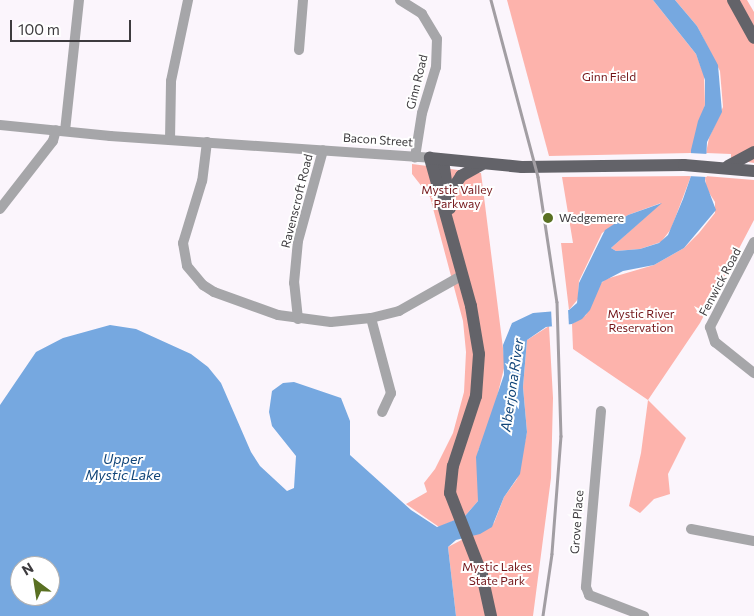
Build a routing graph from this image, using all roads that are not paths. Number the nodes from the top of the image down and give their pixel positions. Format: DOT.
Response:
graph roads {
  1 [pos="79,0"];
  2 [pos="188,0"];
  3 [pos="303,0"];
  4 [pos="400,0"];
  5 [pos="733,0"];
  6 [pos="754,36"];
  7 [pos="299,50"];
  8 [pos="0,125"];
  9 [pos="61,131"];
  10 [pos="170,140"];
  11 [pos="207,142"];
  12 [pos="323,150"];
  13 [pos="754,152"];
  14 [pos="415,157"];
  15 [pos="436,159"];
  16 [pos="484,165"];
  17 [pos="725,167"];
  18 [pos="754,171"];
  19 [pos="449,196"];
  20 [pos="0,208"];
  21 [pos="451,227"];
  22 [pos="754,242"];
  23 [pos="463,275"];
  24 [pos="371,318"];
  25 [pos="298,319"];
  26 [pos="754,373"];
  27 [pos="601,411"];
  28 [pos="382,412"];
  29 [pos="691,529"];
  30 [pos="754,541"];
  31 [pos="622,613"];
  32 [pos="491,616"];
  33 [pos="644,616"];
  1 -- 9 [label="street"];
  2 -- 10 [label="street"];
  3 -- 7 [label="street"];
  4 -- 14 [label="street, Ginn Road"];
  5 -- 6 [label="main road"];
  8 -- 9 [label="street, Bacon Street"];
  9 -- 10 [label="street, Bacon Street"];
  9 -- 20 [label="street"];
  10 -- 11 [label="street, Bacon Street"];
  11 -- 12 [label="street, Bacon Street"];
  11 -- 25 [label="street"];
  12 -- 14 [label="street, Bacon Street"];
  12 -- 25 [label="street, Ravenscroft Road"];
  13 -- 17 [label="main road"];
  14 -- 15 [label="street, Bacon Street"];
  15 -- 16 [label="main road, Bacon Street"];
  15 -- 19 [label="main road"];
  15 -- 21 [label="main road"];
  16 -- 17 [label="main road, Bacon Street"];
  16 -- 19 [label="main road"];
  17 -- 18 [label="main road, Bacon Street"];
  19 -- 21 [label="main road"];
  21 -- 23 [label="main road"];
  22 -- 26 [label="street, Fenwick Road"];
  23 -- 24 [label="street"];
  23 -- 32 [label="main road"];
  24 -- 25 [label="street"];
  24 -- 28 [label="street"];
  27 -- 31 [label="street, Grove Place"];
  29 -- 30 [label="street"];
  31 -- 33 [label="street, Grove Place"];
}
